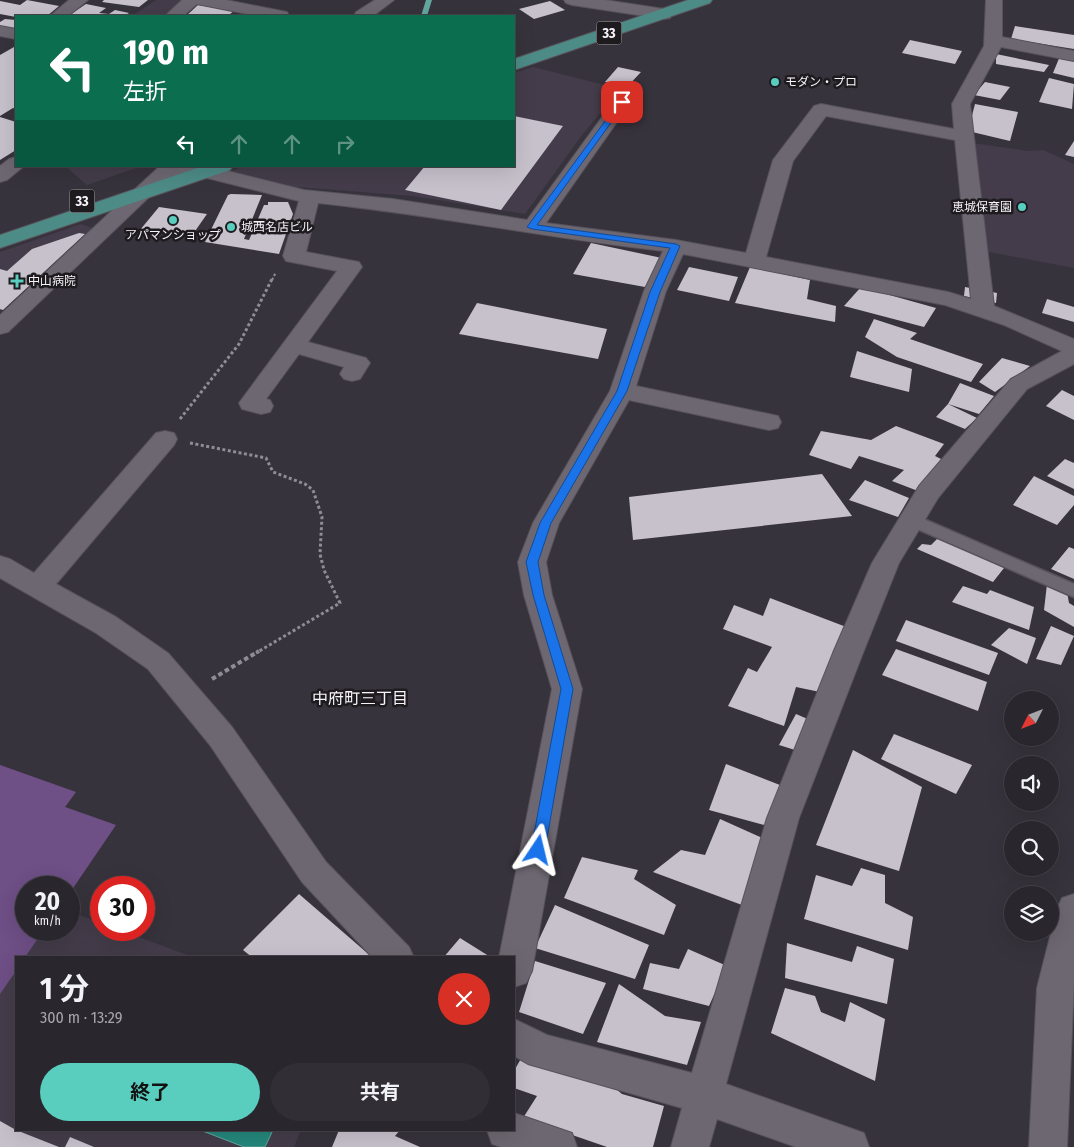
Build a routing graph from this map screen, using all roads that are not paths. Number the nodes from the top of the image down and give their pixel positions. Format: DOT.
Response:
graph roads {
  1 [pos="80,0"];
  2 [pos="192,0"];
  3 [pos="201,0"];
  4 [pos="386,0"];
  5 [pos="572,0"];
  6 [pos="704,0"];
  7 [pos="994,0"];
  8 [pos="665,7"];
  9 [pos="275,10"];
  10 [pos="638,10"];
  11 [pos="59,15"];
  12 [pos="174,15"];
  13 [pos="364,15"];
  14 [pos="0,31"];
  15 [pos="15,34"];
  16 [pos="994,40"];
  17 [pos="515,53"];
  18 [pos="1074,56"];
  19 [pos="515,65"];
  20 [pos="622,102"];
  21 [pos="964,136"];
  22 [pos="15,164"];
  23 [pos="179,167"];
  24 [pos="215,169"];
  25 [pos="163,170"];
  26 [pos="0,176"];
  27 [pos="141,194"];
  28 [pos="310,196"];
  29 [pos="532,227"];
  30 [pos="0,228"];
  31 [pos="0,242"];
  32 [pos="676,246"];
  33 [pos="754,262"];
  34 [pos="983,308"];
  35 [pos="0,327"];
  36 [pos="294,345"];
  37 [pos="1074,348"];
  38 [pos="1074,354"];
  39 [pos="352,374"];
  40 [pos="622,391"];
  41 [pos="260,406"];
  42 [pos="769,422"];
  43 [pos="165,439"];
  44 [pos="912,520"];
  45 [pos="0,566"];
  46 [pos="38,587"];
  47 [pos="1074,591"];
  48 [pos="1074,909"];
  49 [pos="395,956"];
  50 [pos="515,966"];
  51 [pos="515,1037"];
  52 [pos="706,1096"];
  53 [pos="509,1131"];
  54 [pos="558,1147"];
  55 [pos="690,1147"];
  56 [pos="850,1147"];
  57 [pos="1048,1147"];
  1 -- 11 [label="street"];
  2 -- 12 [label="street"];
  3 -- 9 [label="street"];
  4 -- 13 [label="street"];
  5 -- 10 [label="street"];
  6 -- 8 [label="main road, 33"];
  7 -- 16 [label="street"];
  8 -- 10 [label="main road, 33"];
  8 -- 19 [label="main road, 33"];
  10 -- 17 [label="main road, 33"];
  14 -- 15 [label="street"];
  16 -- 18 [label="street"];
  16 -- 21 [label="street"];
  20 -- 29 [label="street"];
  21 -- 33 [label="street"];
  21 -- 34 [label="street"];
  22 -- 26 [label="street"];
  23 -- 25 [label="main road, 33"];
  24 -- 25 [label="street"];
  24 -- 27 [label="main road, 33"];
  24 -- 28 [label="street"];
  25 -- 27 [label="street"];
  25 -- 30 [label="main road, 33"];
  27 -- 31 [label="main road, 33"];
  27 -- 35 [label="street"];
  28 -- 29 [label="street"];
  28 -- 36 [label="street"];
  29 -- 32 [label="street"];
  32 -- 33 [label="street"];
  32 -- 40 [label="street"];
  33 -- 34 [label="street"];
  34 -- 37 [label="street"];
  36 -- 39 [label="street"];
  36 -- 41 [label="street"];
  38 -- 44 [label="street"];
  40 -- 42 [label="street"];
  40 -- 50 [label="street"];
  43 -- 46 [label="street"];
  44 -- 47 [label="lane"];
  44 -- 52 [label="street"];
  45 -- 46 [label="street"];
  46 -- 49 [label="street"];
  48 -- 57 [label="street"];
  51 -- 52 [label="street"];
  52 -- 55 [label="street"];
  52 -- 56 [label="street"];
  53 -- 54 [label="street"];
}
